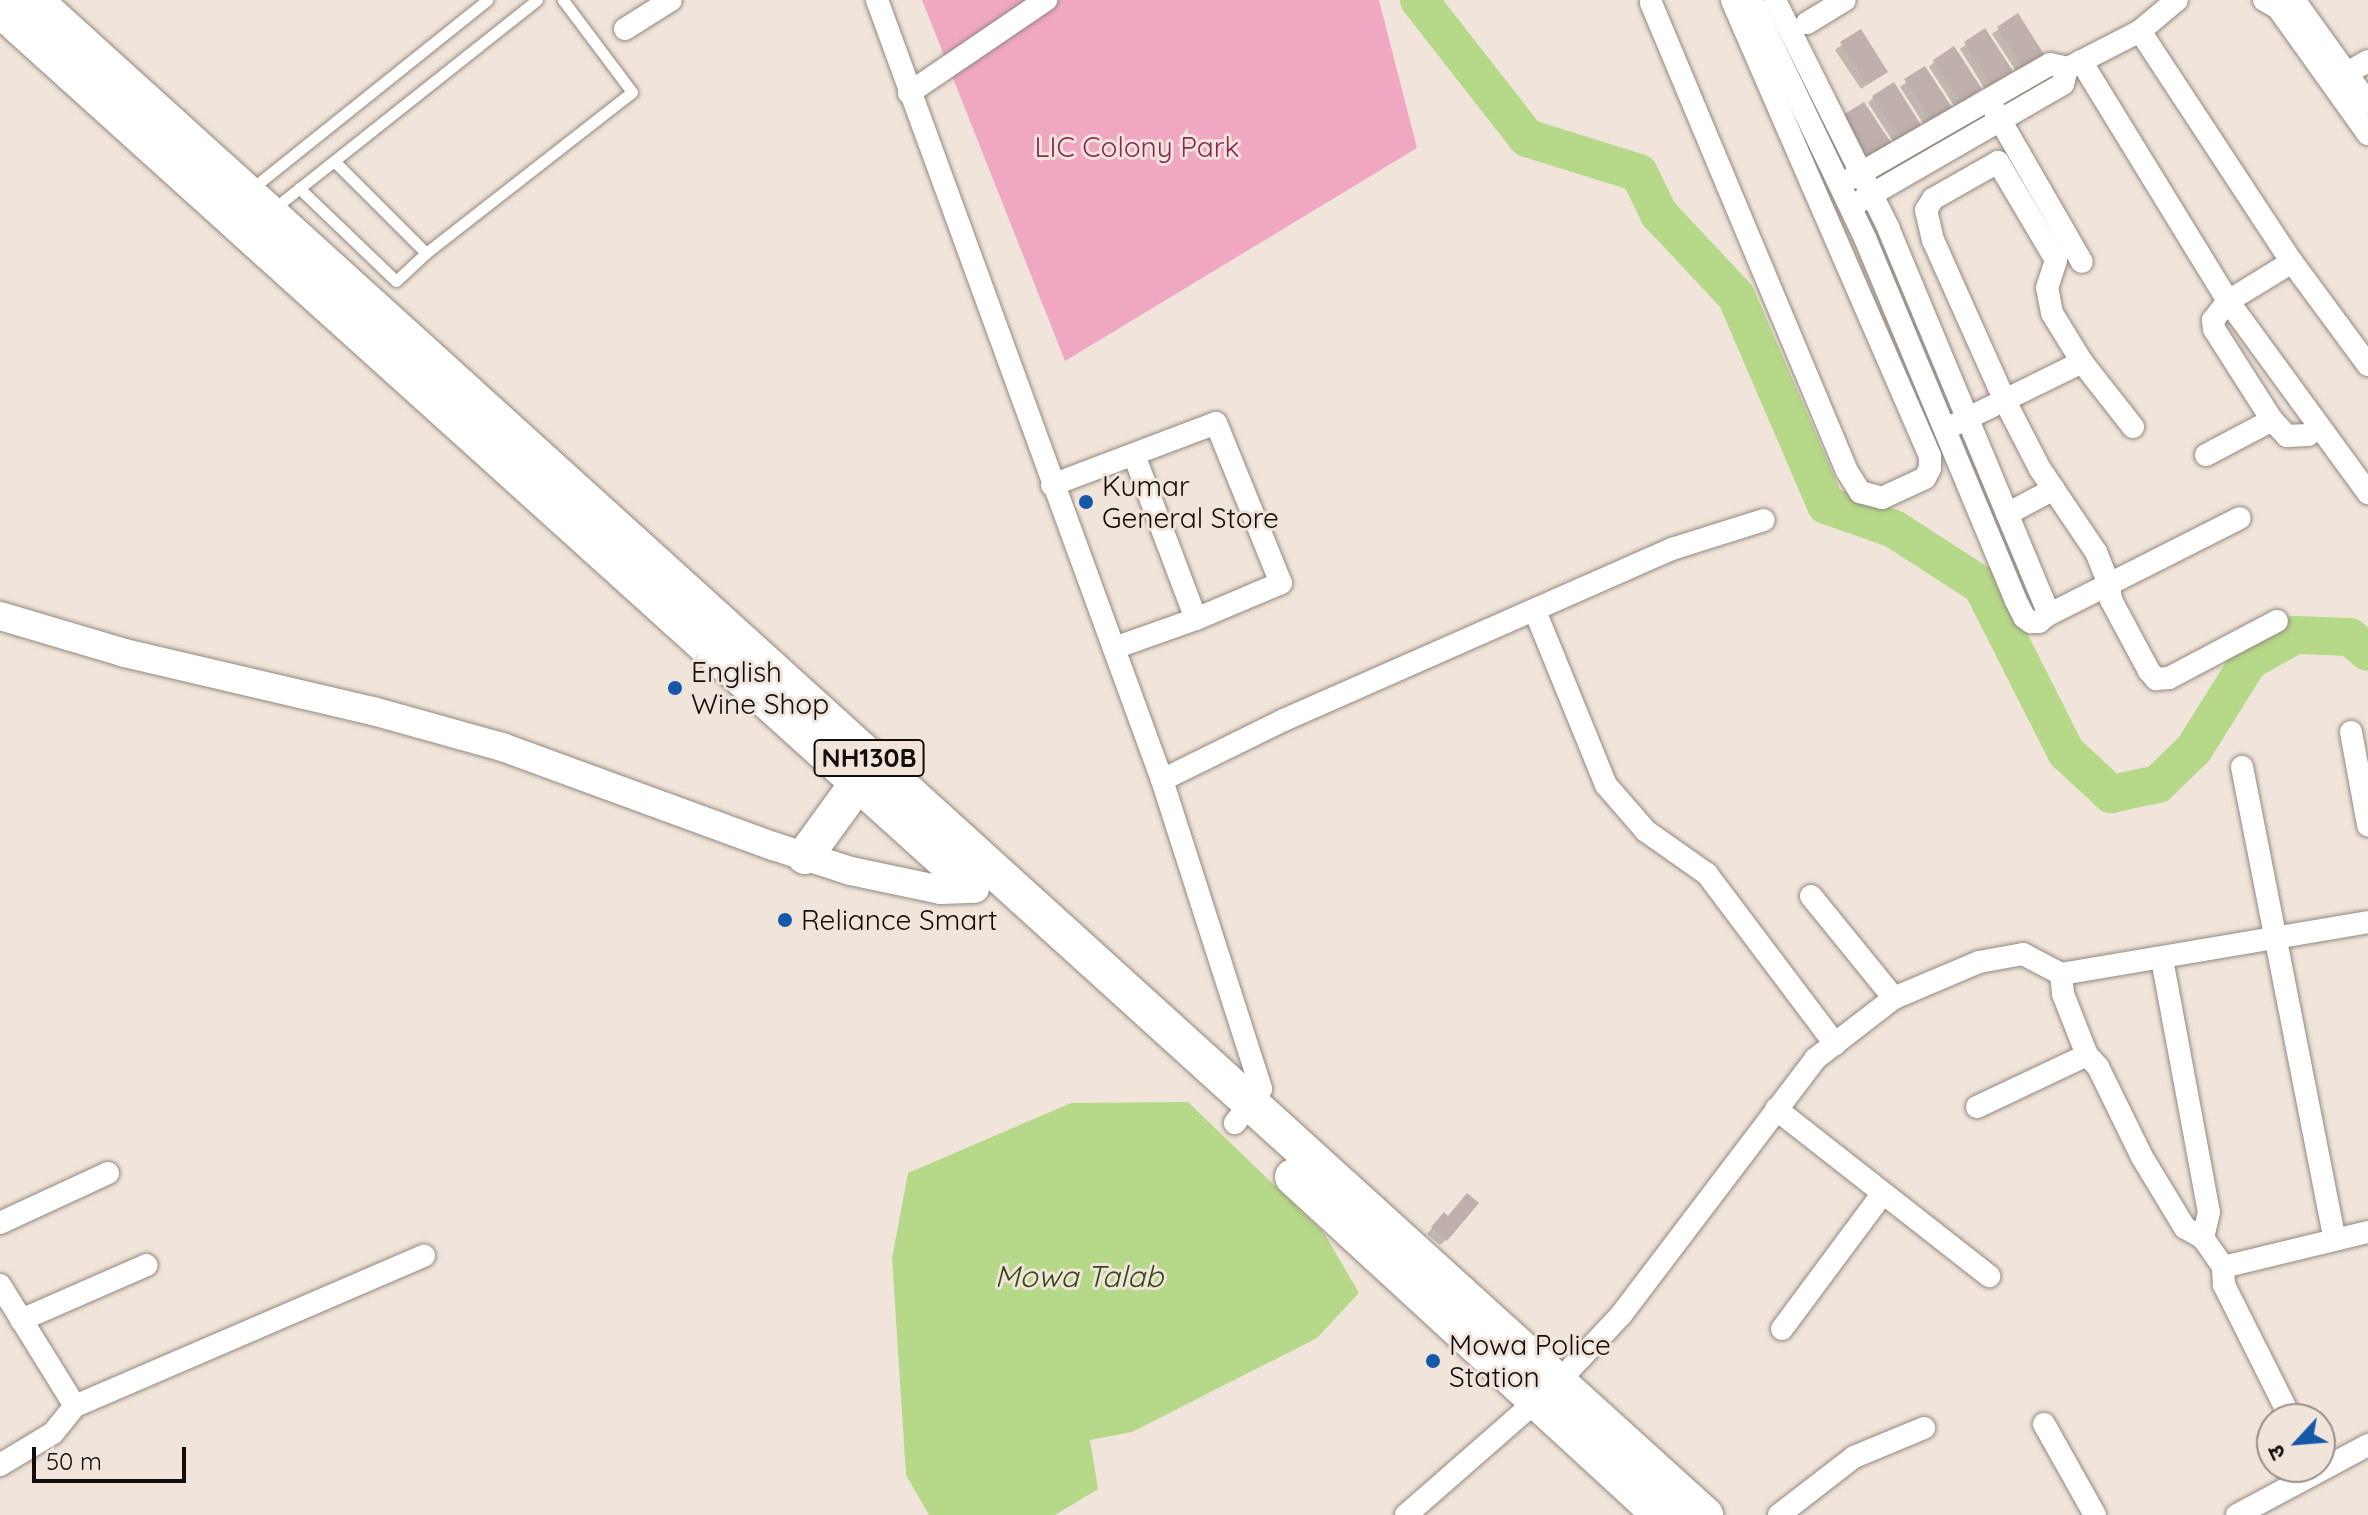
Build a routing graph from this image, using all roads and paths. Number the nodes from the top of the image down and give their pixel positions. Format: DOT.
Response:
graph roads {
  1 [pos="34,0"];
  2 [pos="487,0"];
  3 [pos="537,0"];
  4 [pos="563,0"];
  5 [pos="671,0"];
  6 [pos="877,0"];
  7 [pos="1046,0"];
  8 [pos="1732,0"];
  9 [pos="1751,0"];
  10 [pos="1775,0"];
  11 [pos="1845,0"];
  12 [pos="2177,0"];
  13 [pos="2264,0"];
  14 [pos="2294,0"];
  15 [pos="1651,3"];
  16 [pos="1024,7"];
  17 [pos="0,9"];
  18 [pos="1807,23"];
  19 [pos="625,29"];
  20 [pos="2140,31"];
  21 [pos="2368,61"];
  22 [pos="2074,65"];
  23 [pos="2339,77"];
  24 [pos="909,93"];
  25 [pos="1988,99"];
  26 [pos="2368,103"];
  27 [pos="2000,121"];
  28 [pos="2368,134"];
  29 [pos="334,161"];
  30 [pos="1862,171"];
  31 [pos="299,188"];
  32 [pos="1873,194"];
  33 [pos="1846,195"];
  34 [pos="258,203"];
  35 [pos="1821,207"];
  36 [pos="426,253"];
  37 [pos="2082,262"];
  38 [pos="2292,262"];
  39 [pos="1910,281"];
  40 [pos="1887,291"];
  41 [pos="2228,301"];
  42 [pos="1940,352"];
  43 [pos="1917,362"];
  44 [pos="2082,362"];
  45 [pos="2368,365"];
  46 [pos="2005,401"];
  47 [pos="1968,419"];
  48 [pos="2272,420"];
  49 [pos="2133,427"];
  50 [pos="2320,427"];
  51 [pos="1945,430"];
  52 [pos="1134,455"];
  53 [pos="2206,455"];
  54 [pos="1052,485"];
  55 [pos="2054,489"];
  56 [pos="2368,493"];
  57 [pos="2007,514"];
  58 [pos="2240,518"];
  59 [pos="1764,520"];
  60 [pos="2109,584"];
  61 [pos="1535,611"];
  62 [pos="0,616"];
  63 [pos="2046,616"];
  64 [pos="1196,619"];
  65 [pos="2277,621"];
  66 [pos="1114,648"];
  67 [pos="2351,732"];
  68 [pos="2242,767"];
  69 [pos="1162,780"];
  70 [pos="858,783"];
  71 [pos="2368,825"];
  72 [pos="805,856"];
  73 [pos="975,889"];
  74 [pos="1811,896"];
  75 [pos="2368,922"];
  76 [pos="2275,940"];
  77 [pos="2162,959"];
  78 [pos="2061,974"];
  79 [pos="1894,998"];
  80 [pos="1835,1044"];
  81 [pos="2087,1055"];
  82 [pos="1977,1107"];
  83 [pos="1776,1109"];
  84 [pos="1242,1114"];
  85 [pos="108,1173"];
  86 [pos="1883,1193"];
  87 [pos="0,1223"];
  88 [pos="2368,1232"];
  89 [pos="2203,1238"];
  90 [pos="2335,1239"];
  91 [pos="424,1256"];
  92 [pos="147,1265"];
  93 [pos="2223,1267"];
  94 [pos="1989,1276"];
  95 [pos="0,1285"];
  96 [pos="21,1320"];
  97 [pos="1782,1329"];
  98 [pos="1548,1392"];
  99 [pos="2283,1403"];
  100 [pos="75,1406"];
  101 [pos="2044,1424"];
  102 [pos="1924,1428"];
  103 [pos="2368,1445"];
  104 [pos="2336,1460"];
  105 [pos="0,1465"];
  106 [pos="2293,1483"];
  107 [pos="1406,1515"];
  108 [pos="1660,1515"];
  109 [pos="1705,1515"];
  110 [pos="1779,1515"];
  111 [pos="2095,1515"];
  112 [pos="2237,1515"];
  1 -- 34 [label="highway, NH130B"];
  2 -- 34 [label="lane"];
  3 -- 29 [label="lane"];
  4 -- 36 [label="lane"];
  5 -- 19 [label="street"];
  6 -- 24 [label="street"];
  7 -- 16 [label="street"];
  8 -- 35 [label="street"];
  9 -- 33 [label="street"];
  10 -- 30 [label="street"];
  11 -- 18 [label="street"];
  12 -- 20 [label="street"];
  13 -- 23 [label="street"];
  14 -- 23 [label="street"];
  15 -- 35 [label="street"];
  16 -- 24 [label="street"];
  17 -- 70 [label="highway, NH130B"];
  20 -- 22 [label="street"];
  20 -- 38 [label="street"];
  21 -- 23 [label="street"];
  22 -- 25 [label="street"];
  22 -- 27 [label="street"];
  22 -- 41 [label="street"];
  23 -- 26 [label="street"];
  23 -- 28 [label="street"];
  24 -- 54 [label="street"];
  25 -- 27 [label="street"];
  25 -- 30 [label="street"];
  27 -- 32 [label="street"];
  27 -- 37 [label="street"];
  29 -- 31 [label="lane"];
  29 -- 36 [label="lane"];
  30 -- 32 [label="street"];
  30 -- 33 [label="street"];
  31 -- 34 [label="lane"];
  31 -- 36 [label="lane"];
  32 -- 33 [label="street"];
  32 -- 39 [label="street"];
  33 -- 35 [label="street"];
  33 -- 40 [label="street"];
  34 -- 84 [label="highway, NH130B"];
  38 -- 41 [label="street"];
  38 -- 45 [label="street"];
  39 -- 40 [label="street"];
  39 -- 42 [label="street"];
  40 -- 43 [label="street"];
  41 -- 48 [label="street"];
  41 -- 50 [label="street"];
  42 -- 43 [label="street"];
  42 -- 47 [label="street"];
  43 -- 51 [label="street"];
  44 -- 46 [label="street"];
  44 -- 46 [label="street"];
  44 -- 49 [label="street"];
  46 -- 47 [label="street"];
  46 -- 55 [label="street"];
  47 -- 51 [label="street"];
  47 -- 57 [label="street"];
  48 -- 50 [label="street"];
  48 -- 53 [label="street"];
  50 -- 56 [label="street"];
  51 -- 63 [label="street"];
  52 -- 54 [label="street"];
  52 -- 64 [label="street"];
  52 -- 64 [label="street"];
  54 -- 66 [label="street"];
  55 -- 57 [label="street"];
  55 -- 60 [label="street"];
  57 -- 63 [label="street"];
  58 -- 60 [label="street"];
  59 -- 61 [label="street"];
  60 -- 63 [label="street"];
  60 -- 65 [label="street"];
  61 -- 69 [label="street"];
  61 -- 80 [label="street"];
  62 -- 72 [label="street"];
  64 -- 66 [label="street"];
  66 -- 69 [label="street"];
  67 -- 71 [label="street"];
  68 -- 76 [label="street"];
  69 -- 84 [label="street"];
  70 -- 72 [label="highway"];
  70 -- 73 [label="highway, NH130B"];
  72 -- 73 [label="street"];
  73 -- 84 [label="highway, NH130B"];
  74 -- 79 [label="street"];
  75 -- 76 [label="street"];
  76 -- 77 [label="street"];
  76 -- 90 [label="street"];
  77 -- 78 [label="street"];
  77 -- 89 [label="street"];
  78 -- 79 [label="street"];
  78 -- 81 [label="street"];
  79 -- 80 [label="street"];
  80 -- 83 [label="street"];
  81 -- 82 [label="street"];
  81 -- 89 [label="street"];
  83 -- 86 [label="street"];
  83 -- 98 [label="street"];
  84 -- 98 [label="highway, NH130B"];
  85 -- 87 [label="street"];
  86 -- 94 [label="street"];
  86 -- 97 [label="street"];
  88 -- 90 [label="street"];
  89 -- 93 [label="street"];
  90 -- 93 [label="street"];
  91 -- 100 [label="street"];
  92 -- 96 [label="street"];
  93 -- 99 [label="street"];
  95 -- 96 [label="street"];
  96 -- 100 [label="street"];
  98 -- 107 [label="street"];
  98 -- 108 [label="highway, NH130B"];
  98 -- 109 [label="highway, NH130B"];
  100 -- 105 [label="street"];
  101 -- 111 [label="street"];
  102 -- 110 [label="street"];
  103 -- 104 [label="street"];
  106 -- 112 [label="street"];
}
